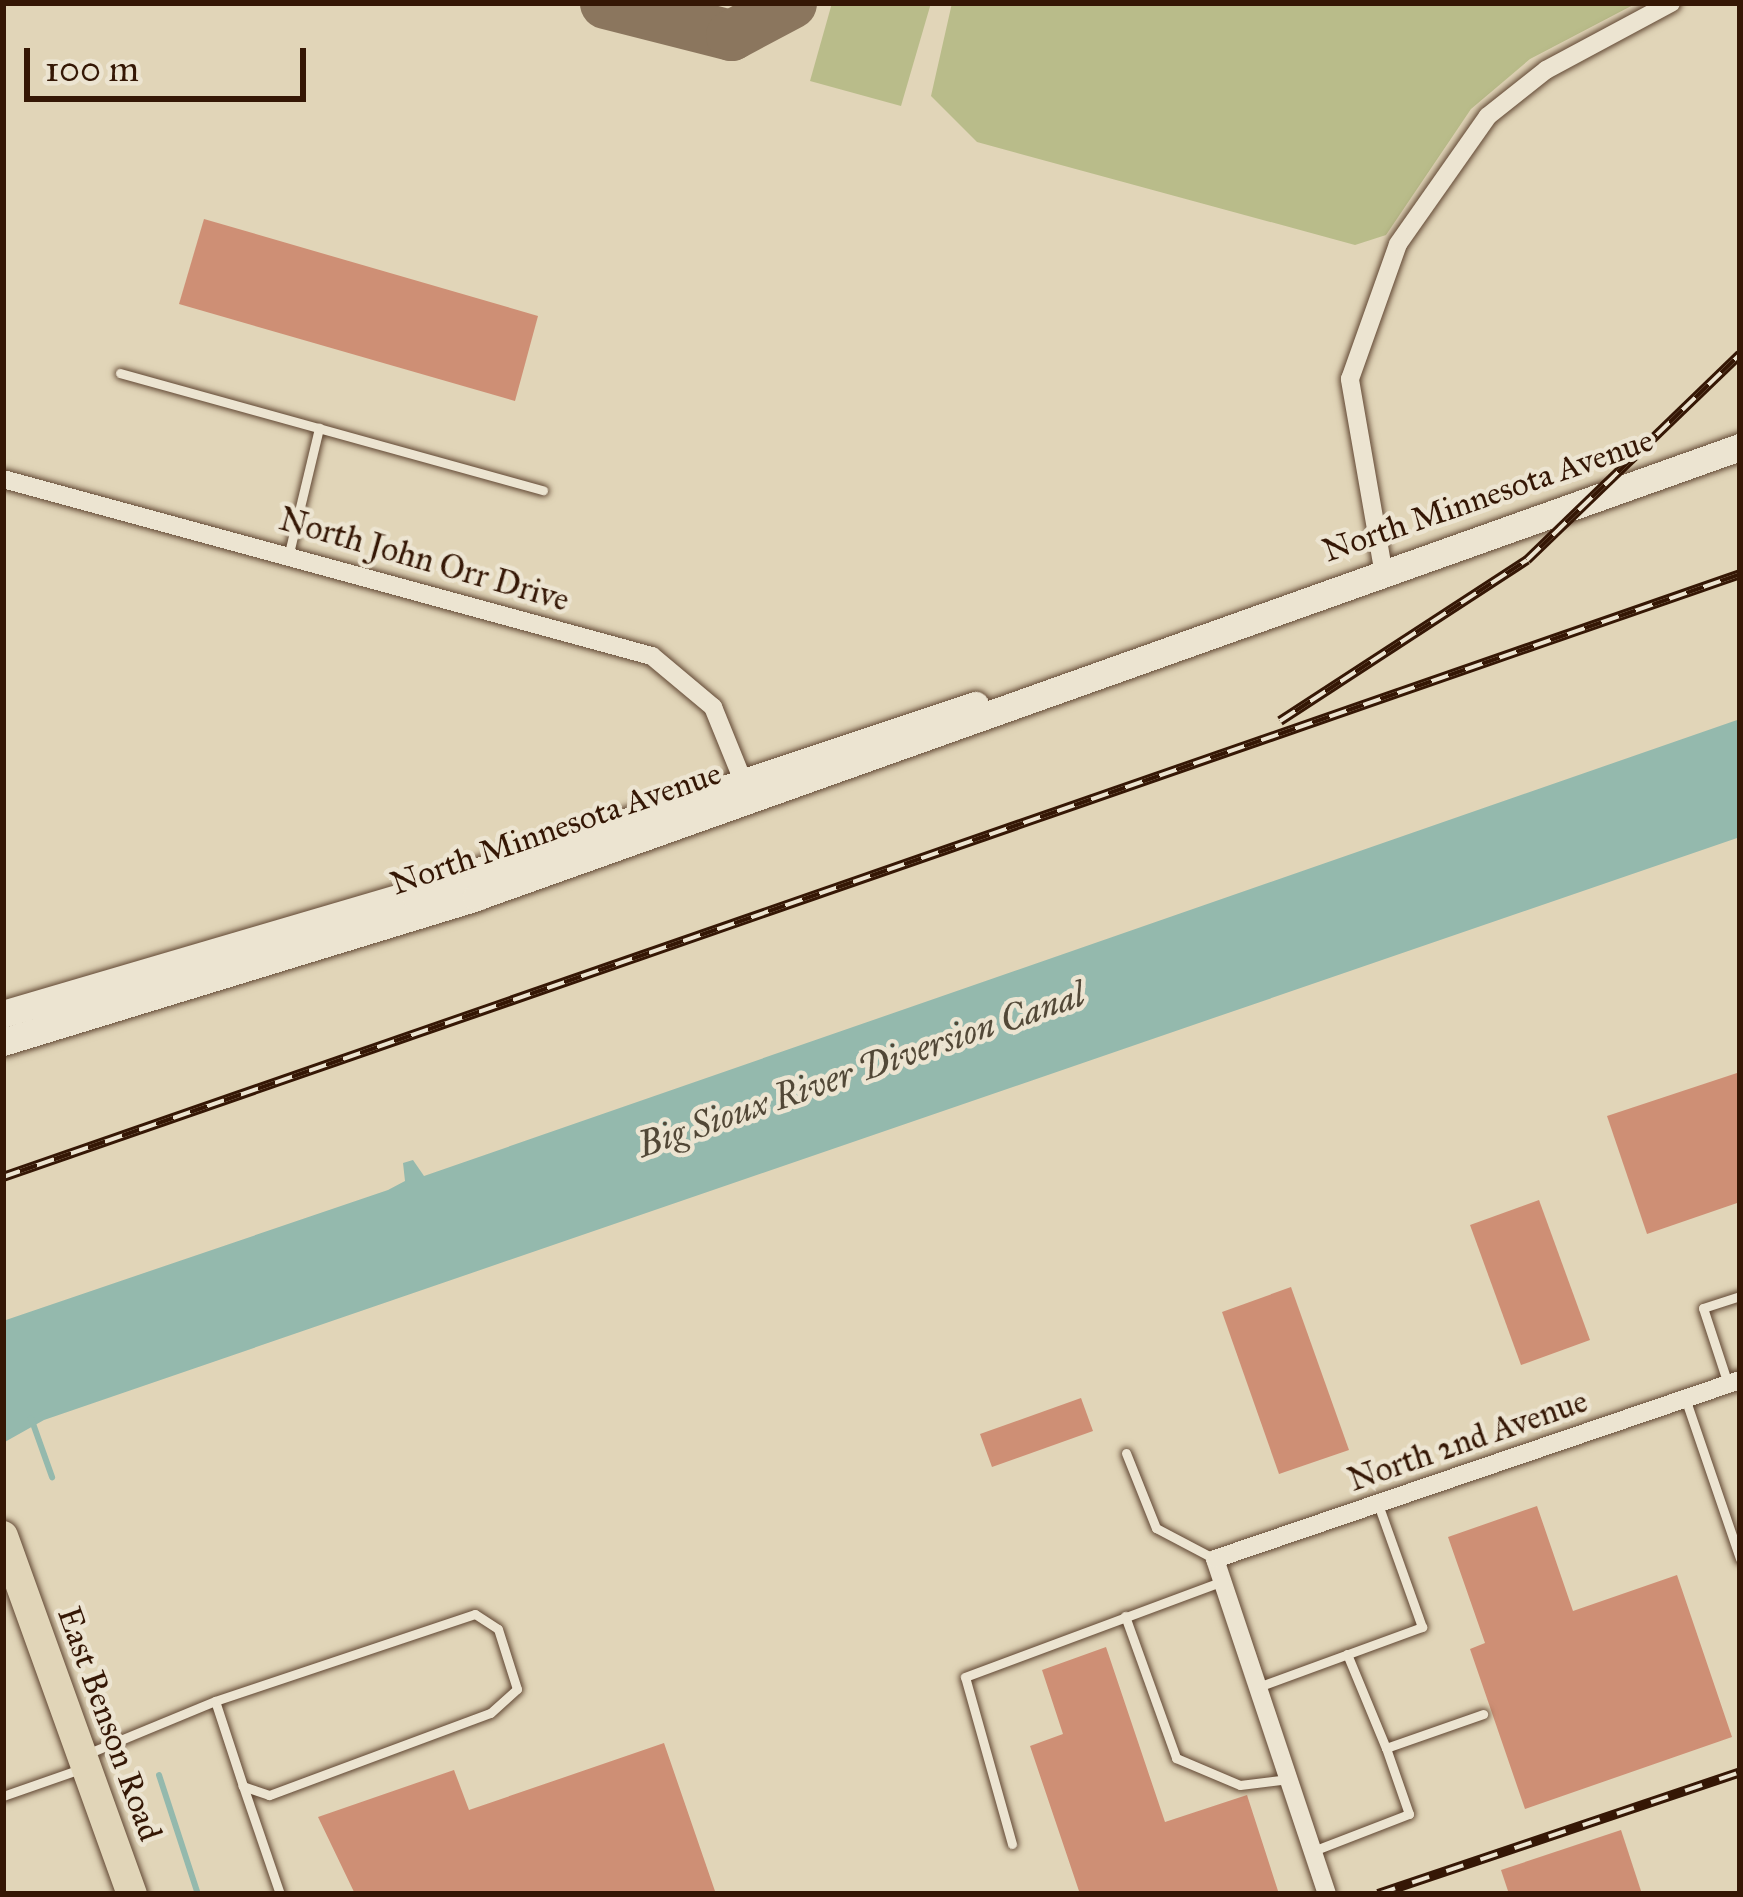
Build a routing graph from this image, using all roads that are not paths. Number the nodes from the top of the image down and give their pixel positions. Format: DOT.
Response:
graph roads {
  1 [pos="1671,3"];
  2 [pos="120,373"];
  3 [pos="319,428"];
  4 [pos="1740,447"];
  5 [pos="3,479"];
  6 [pos="543,490"];
  7 [pos="289,553"];
  8 [pos="1383,569"];
  9 [pos="747,791"];
  10 [pos="3,1014"];
  11 [pos="3,1042"];
  12 [pos="1740,1296"];
  13 [pos="1734,1382"];
  14 [pos="1685,1399"];
  15 [pos="1126,1453"];
  16 [pos="1378,1504"];
  17 [pos="3,1536"];
  18 [pos="1216,1559"];
  19 [pos="1740,1559"];
  20 [pos="1222,1581"];
  21 [pos="1124,1616"];
  22 [pos="1347,1654"];
  23 [pos="1258,1687"];
  24 [pos="215,1701"];
  25 [pos="1483,1714"];
  26 [pos="1386,1748"];
  27 [pos="86,1760"];
  28 [pos="1289,1779"];
  29 [pos="243,1786"];
  30 [pos="3,1796"];
  31 [pos="1012,1844"];
  32 [pos="1313,1851"];
  33 [pos="132,1894"];
  34 [pos="280,1894"];
  35 [pos="1327,1894"];
  1 -- 8 [label="street"];
  2 -- 3 [label="lane"];
  3 -- 6 [label="lane"];
  3 -- 7 [label="lane"];
  4 -- 8 [label="main road, North Minnesota Avenue"];
  5 -- 7 [label="street, North John Orr Drive"];
  7 -- 9 [label="street, North John Orr Drive"];
  8 -- 9 [label="main road, North Minnesota Avenue"];
  9 -- 10 [label="main road, North Minnesota Avenue"];
  9 -- 11 [label="main road, North Minnesota Avenue"];
  12 -- 13 [label="lane"];
  13 -- 14 [label="street, North 2nd Avenue"];
  14 -- 16 [label="street, North 2nd Avenue"];
  14 -- 19 [label="lane"];
  15 -- 18 [label="lane"];
  16 -- 18 [label="street, North 2nd Avenue"];
  16 -- 22 [label="lane"];
  17 -- 27 [label="main road, East Benson Road"];
  18 -- 20 [label="street"];
  20 -- 21 [label="lane"];
  20 -- 23 [label="street"];
  21 -- 28 [label="lane"];
  21 -- 31 [label="lane"];
  22 -- 23 [label="lane"];
  22 -- 26 [label="lane"];
  23 -- 28 [label="street"];
  24 -- 27 [label="lane"];
  24 -- 29 [label="lane"];
  24 -- 29 [label="lane"];
  25 -- 26 [label="lane"];
  26 -- 32 [label="lane"];
  27 -- 30 [label="lane"];
  27 -- 33 [label="main road, East Benson Road"];
  28 -- 32 [label="street"];
  29 -- 34 [label="lane"];
  32 -- 35 [label="street"];
}
